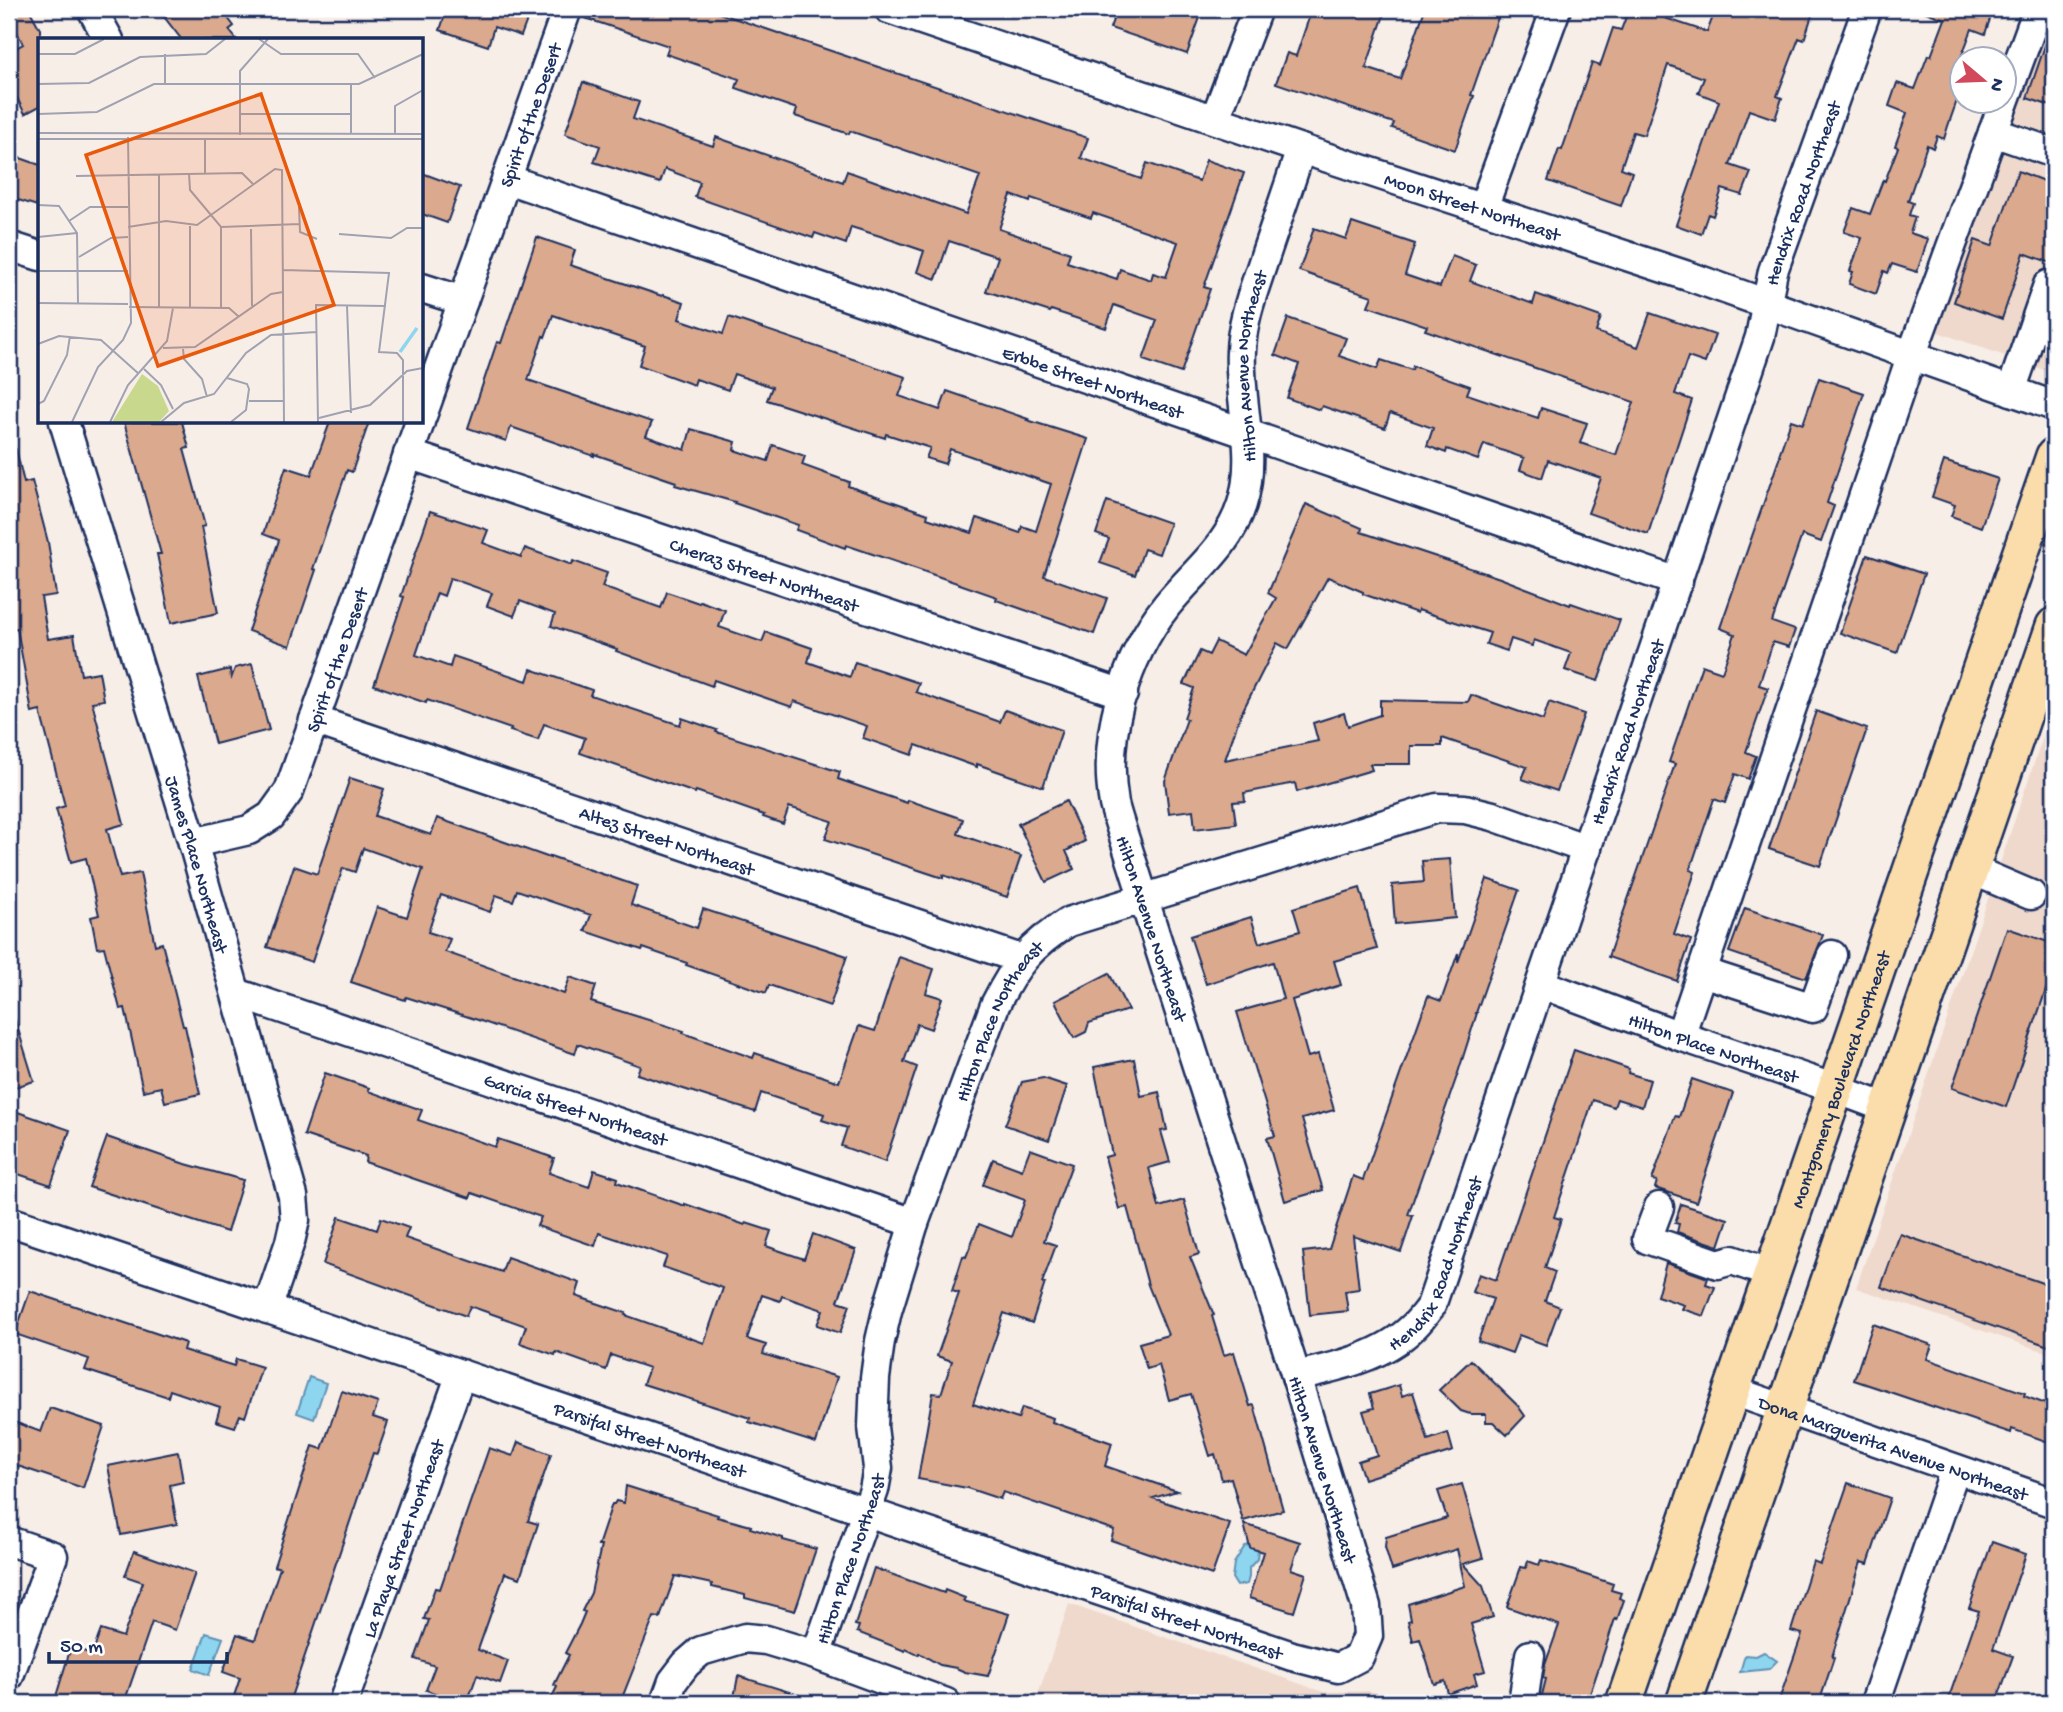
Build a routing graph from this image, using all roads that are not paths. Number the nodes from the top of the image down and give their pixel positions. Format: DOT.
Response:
graph roads {
  1 [pos="92,9"];
  2 [pos="567,9"];
  3 [pos="889,9"];
  4 [pos="1257,9"];
  5 [pos="1556,9"];
  6 [pos="1867,9"];
  7 [pos="2038,9"];
  8 [pos="920,14"];
  9 [pos="108,38"];
  10 [pos="1215,119"];
  11 [pos="1993,132"];
  12 [pos="1301,149"];
  13 [pos="2054,153"];
  14 [pos="507,179"];
  15 [pos="1483,208"];
  16 [pos="9,246"];
  17 [pos="38,255"];
  18 [pos="2048,285"];
  19 [pos="424,289"];
  20 [pos="463,302"];
  21 [pos="1768,305"];
  22 [pos="1912,354"];
  23 [pos="2011,391"];
  24 [pos="2054,406"];
  25 [pos="424,410"];
  26 [pos="65,424"];
  27 [pos="419,424"];
  28 [pos="1247,435"];
  29 [pos="408,454"];
  30 [pos="2054,456"];
  31 [pos="1678,582"];
  32 [pos="2054,626"];
  33 [pos="2047,673"];
  34 [pos="1123,694"];
  35 [pos="314,720"];
  36 [pos="193,843"];
  37 [pos="1587,849"];
  38 [pos="1970,869"];
  39 [pos="2031,895"];
  40 [pos="1144,899"];
  41 [pos="1832,955"];
  42 [pos="1021,959"];
  43 [pos="1702,972"];
  44 [pos="1541,984"];
  45 [pos="236,993"];
  46 [pos="1680,1036"];
  47 [pos="1836,1089"];
  48 [pos="1887,1108"];
  49 [pos="1659,1207"];
  50 [pos="9,1221"];
  51 [pos="914,1223"];
  52 [pos="1772,1274"];
  53 [pos="267,1309"];
  54 [pos="461,1374"];
  55 [pos="1296,1376"];
  56 [pos="1733,1391"];
  57 [pos="1786,1408"];
  58 [pos="1955,1469"];
  59 [pos="2054,1503"];
  60 [pos="867,1512"];
  61 [pos="9,1541"];
  62 [pos="1530,1655"];
  63 [pos="816,1656"];
  64 [pos="1292,1656"];
  65 [pos="9,1676"];
  66 [pos="343,1703"];
  67 [pos="665,1703"];
  68 [pos="946,1703"];
  69 [pos="1523,1703"];
  70 [pos="1624,1703"];
  71 [pos="1684,1703"];
  72 [pos="1875,1703"];
  1 -- 9 [label="street"];
  2 -- 14 [label="street, Spirit of the Desert"];
  3 -- 8 [label="street, Moon Street Northeast"];
  4 -- 10 [label="street"];
  5 -- 15 [label="street"];
  6 -- 21 [label="street, Hendrix Road Northeast"];
  7 -- 11 [label="street"];
  8 -- 10 [label="street, Moon Street Northeast"];
  10 -- 12 [label="street, Moon Street Northeast"];
  11 -- 13 [label="street"];
  11 -- 22 [label="street"];
  12 -- 15 [label="street, Moon Street Northeast"];
  12 -- 28 [label="street, Hilton Avenue Northeast"];
  14 -- 20 [label="street, Spirit of the Desert"];
  14 -- 28 [label="street, Erbbe Street Northeast"];
  15 -- 21 [label="street, Moon Street Northeast"];
  16 -- 17 [label="street"];
  18 -- 23 [label="street"];
  19 -- 20 [label="street"];
  20 -- 25 [label="street, Spirit of the Desert"];
  21 -- 22 [label="street, Moon Street Northeast"];
  21 -- 31 [label="street, Hendrix Road Northeast"];
  22 -- 23 [label="street, Moon Street Northeast"];
  22 -- 43 [label="street"];
  23 -- 24 [label="street, Moon Street Northeast"];
  26 -- 36 [label="street, James Place Northeast"];
  27 -- 29 [label="street, Spirit of the Desert"];
  28 -- 31 [label="street, Erbbe Street Northeast"];
  28 -- 34 [label="street, Hilton Avenue Northeast"];
  29 -- 34 [label="street, Cheraz Street Northeast"];
  29 -- 35 [label="street, Spirit of the Desert"];
  30 -- 47 [label="main road, Montgomery Boulevard Northeast"];
  31 -- 37 [label="street, Hendrix Road Northeast"];
  32 -- 33 [label="main road"];
  33 -- 38 [label="main road"];
  34 -- 40 [label="street, Hilton Avenue Northeast"];
  35 -- 36 [label="street, Spirit of the Desert"];
  35 -- 42 [label="street, Altez Street Northeast"];
  36 -- 45 [label="street, James Place Northeast"];
  37 -- 40 [label="street, Hilton Place Northeast"];
  37 -- 44 [label="street, Hendrix Road Northeast"];
  38 -- 39 [label="street"];
  38 -- 48 [label="main road"];
  40 -- 42 [label="street, Hilton Place Northeast"];
  40 -- 55 [label="street, Hilton Avenue Northeast"];
  41 -- 43 [label="street"];
  42 -- 51 [label="street, Hilton Place Northeast"];
  43 -- 46 [label="street"];
  44 -- 46 [label="street, Hilton Place Northeast"];
  44 -- 55 [label="street, Hendrix Road Northeast"];
  45 -- 51 [label="street, Garcia Street Northeast"];
  45 -- 53 [label="street, James Place Northeast"];
  46 -- 47 [label="street, Hilton Place Northeast"];
  47 -- 48 [label="street, Hilton Place Northeast"];
  47 -- 52 [label="main road, Montgomery Boulevard Northeast"];
  48 -- 57 [label="main road"];
  49 -- 52 [label="street"];
  50 -- 53 [label="street, Parsifal Street Northeast"];
  51 -- 60 [label="street, Hilton Place Northeast"];
  52 -- 56 [label="main road, Montgomery Boulevard Northeast"];
  53 -- 54 [label="street, Parsifal Street Northeast"];
  54 -- 60 [label="street, Parsifal Street Northeast"];
  54 -- 66 [label="street, La Playa Street Northeast"];
  55 -- 64 [label="street, Hilton Avenue Northeast"];
  56 -- 57 [label="street, Dona Marguerita Avenue Northeast"];
  56 -- 70 [label="main road, Montgomery Boulevard Northeast"];
  57 -- 58 [label="street, Dona Marguerita Avenue Northeast"];
  57 -- 71 [label="main road"];
  58 -- 59 [label="street, Dona Marguerita Avenue Northeast"];
  58 -- 72 [label="street"];
  60 -- 63 [label="street, Hilton Place Northeast"];
  60 -- 64 [label="street, Parsifal Street Northeast"];
  61 -- 65 [label="street"];
  62 -- 69 [label="street"];
  63 -- 67 [label="street"];
  63 -- 68 [label="street"];
}
